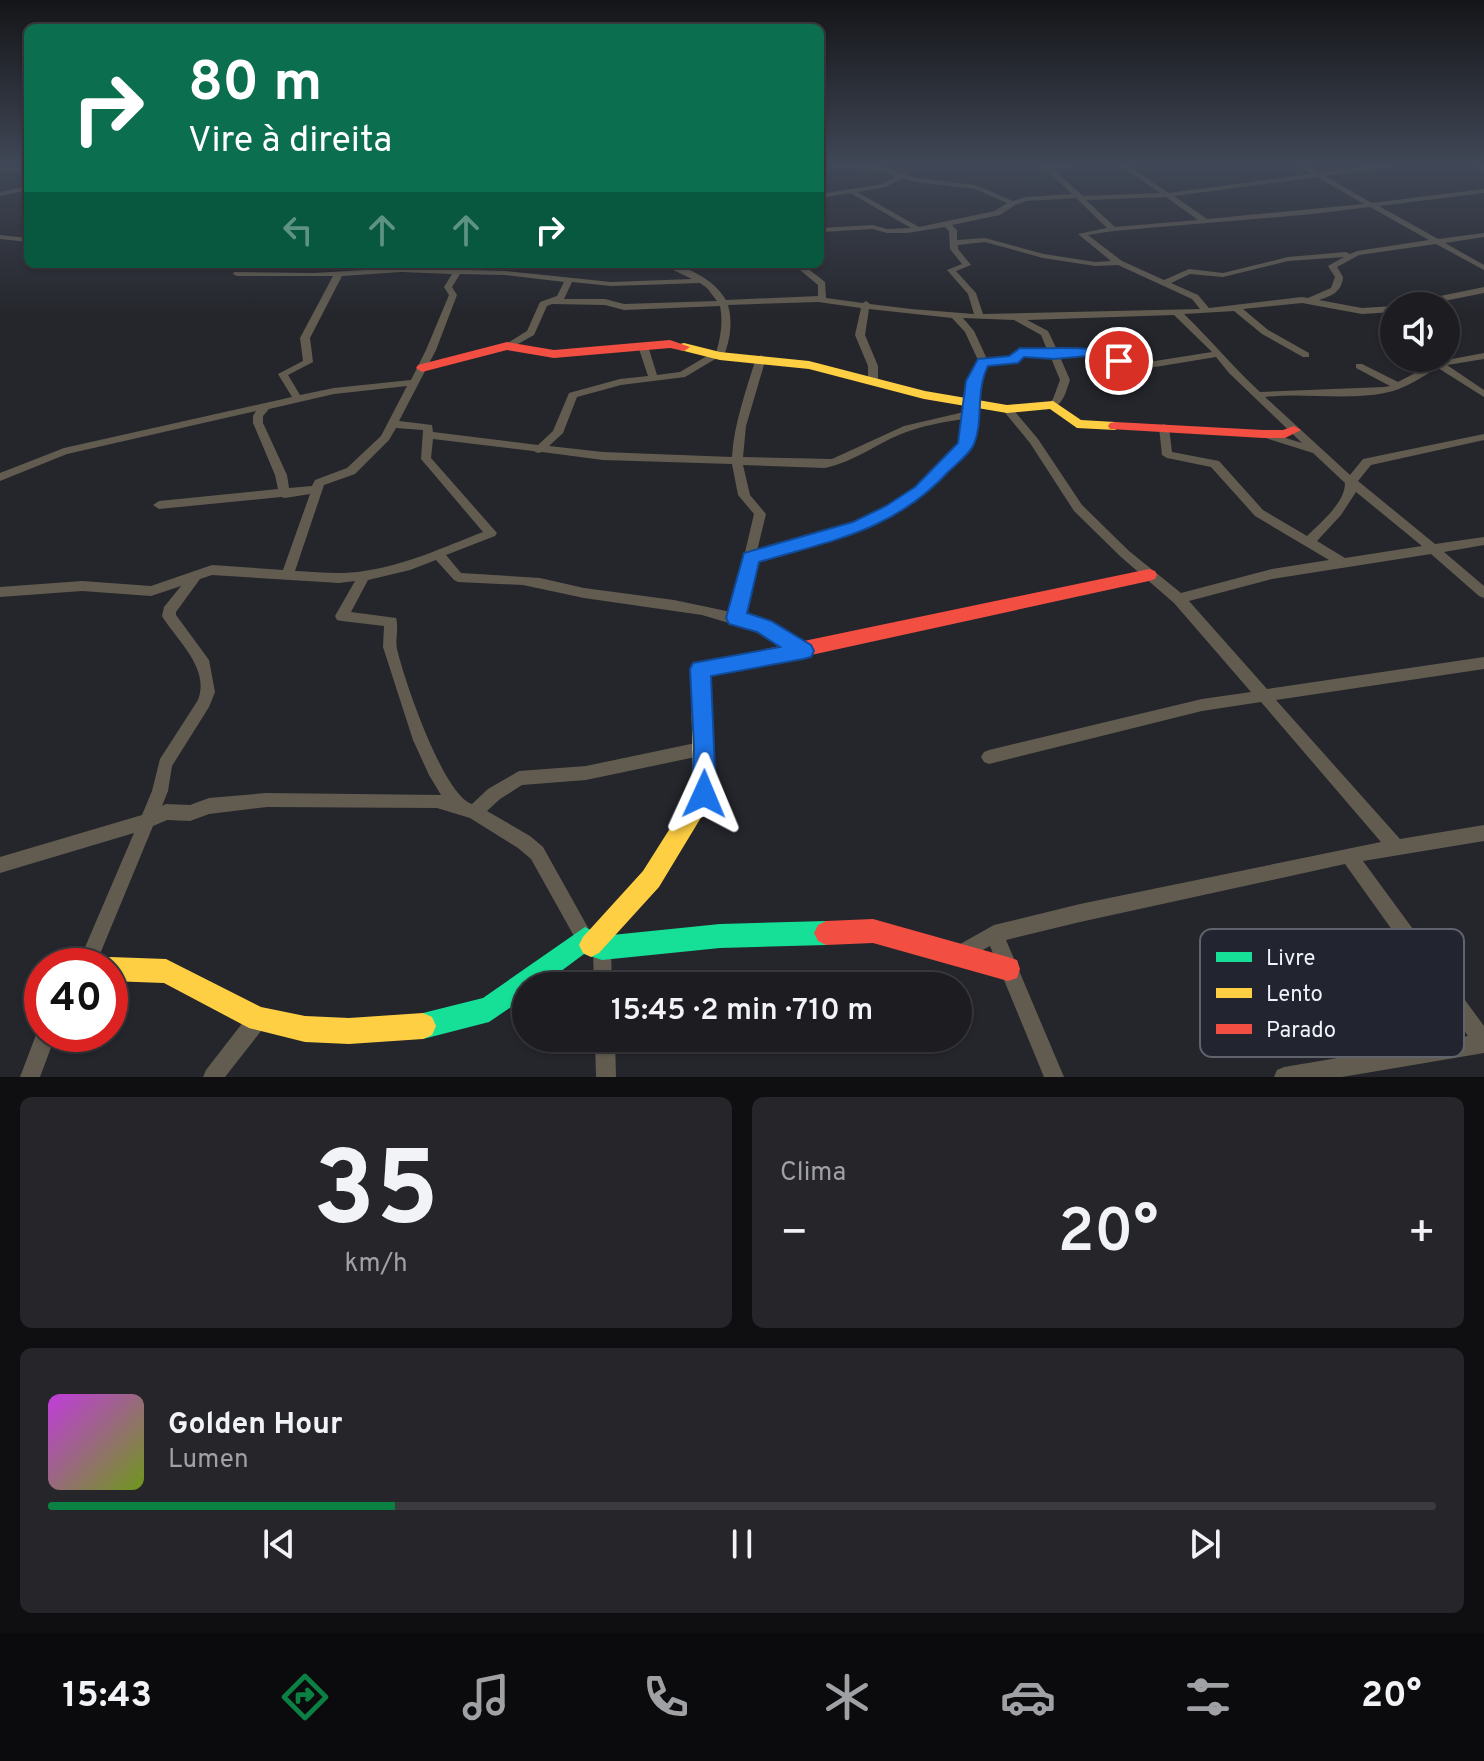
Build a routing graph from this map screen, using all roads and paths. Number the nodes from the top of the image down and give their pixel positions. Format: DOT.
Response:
graph roads {
  1 [pos="893,215"];
  2 [pos="987,215"];
  3 [pos="1099,215"];
  4 [pos="1197,215"];
  5 [pos="1278,215"];
  6 [pos="1391,215"];
  7 [pos="1204,220"];
  8 [pos="947,224"];
  9 [pos="918,229"];
  10 [pos="1113,229"];
  11 [pos="824,230"];
  12 [pos="1484,235"];
  13 [pos="0,237"];
  14 [pos="24,240"];
  15 [pos="1437,242"];
  16 [pos="954,243"];
  17 [pos="1357,253"];
  18 [pos="1318,256"];
  19 [pos="1119,263"];
  20 [pos="1332,266"];
  21 [pos="470,268"];
  22 [pos="673,268"];
  23 [pos="802,268"];
  24 [pos="1484,268"];
  25 [pos="457,272"];
  26 [pos="237,274"];
  27 [pos="338,275"];
  28 [pos="569,279"];
  29 [pos="700,281"];
  30 [pos="1165,283"];
  31 [pos="1484,290"];
  32 [pos="1330,294"];
  33 [pos="1460,295"];
  34 [pos="822,299"];
  35 [pos="549,301"];
  36 [pos="1308,301"];
  37 [pos="724,302"];
  38 [pos="866,304"];
  39 [pos="1237,309"];
  40 [pos="1349,309"];
  41 [pos="1380,309"];
  42 [pos="1207,311"];
  43 [pos="1177,313"];
  44 [pos="955,315"];
  45 [pos="979,317"];
  46 [pos="1015,317"];
  47 [pos="509,346"];
  48 [pos="643,346"];
  49 [pos="1219,354"];
  50 [pos="1054,355"];
  51 [pos="1306,355"];
  52 [pos="718,356"];
  53 [pos="1484,356"];
  54 [pos="761,358"];
  55 [pos="1460,360"];
  56 [pos="983,362"];
  57 [pos="1359,366"];
  58 [pos="1423,372"];
  59 [pos="1451,372"];
  60 [pos="419,375"];
  61 [pos="653,378"];
  62 [pos="873,380"];
  63 [pos="1398,386"];
  64 [pos="1484,394"];
  65 [pos="1260,395"];
  66 [pos="298,400"];
  67 [pos="1053,405"];
  68 [pos="264,408"];
  69 [pos="970,408"];
  70 [pos="1007,409"];
  71 [pos="392,424"];
  72 [pos="1164,427"];
  73 [pos="1294,430"];
  74 [pos="1263,434"];
  75 [pos="1484,437"];
  76 [pos="427,440"];
  77 [pos="538,450"];
  78 [pos="1318,452"];
  79 [pos="734,460"];
  80 [pos="0,477"];
  81 [pos="1351,482"];
  82 [pos="317,489"];
  83 [pos="285,494"];
  84 [pos="159,505"];
  85 [pos="1484,541"];
  86 [pos="1309,542"];
  87 [pos="1433,549"];
  88 [pos="438,554"];
  89 [pos="750,558"];
  90 [pos="1340,561"];
  91 [pos="197,574"];
  92 [pos="288,574"];
  93 [pos="1149,575"];
  94 [pos="364,576"];
  95 [pos="0,592"];
  96 [pos="1484,593"];
  97 [pos="1179,599"];
  98 [pos="736,618"];
  99 [pos="803,651"];
  100 [pos="1484,663"];
  101 [pos="1262,693"];
  102 [pos="705,748"];
  103 [pos="989,757"];
  104 [pos="160,791"];
  105 [pos="466,810"];
  106 [pos="166,812"];
  107 [pos="147,821"];
  108 [pos="1484,833"];
  109 [pos="1396,847"];
  110 [pos="1349,855"];
  111 [pos="0,865"];
  112 [pos="1402,929"];
  113 [pos="994,934"];
  114 [pos="593,944"];
  115 [pos="94,948"];
  116 [pos="956,956"];
  117 [pos="1008,969"];
  118 [pos="128,970"];
  119 [pos="600,972"];
  120 [pos="1464,1015"];
  121 [pos="258,1019"];
  122 [pos="1484,1043"];
  123 [pos="1464,1046"];
  124 [pos="39,1052"];
  125 [pos="605,1052"];
  126 [pos="1402,1057"];
  127 [pos="30,1077"];
  128 [pos="213,1077"];
  129 [pos="606,1077"];
  130 [pos="1054,1077"];
  131 [pos="1284,1077"];
  1 -- 9 [label="street"];
  2 -- 8 [label="street"];
  3 -- 10 [label="street"];
  4 -- 7 [label="street"];
  5 -- 7 [label="street"];
  6 -- 15 [label="street"];
  7 -- 10 [label="street"];
  8 -- 9 [label="street"];
  8 -- 16 [label="street"];
  9 -- 11 [label="street"];
  10 -- 19 [label="street"];
  12 -- 15 [label="street"];
  13 -- 14 [label="street"];
  15 -- 17 [label="street"];
  15 -- 24 [label="street"];
  16 -- 19 [label="street"];
  16 -- 45 [label="street"];
  17 -- 18 [label="street"];
  17 -- 20 [label="street"];
  18 -- 20 [label="street"];
  18 -- 30 [label="street"];
  19 -- 30 [label="street"];
  20 -- 32 [label="street"];
  21 -- 25 [label="street"];
  21 -- 28 [label="street"];
  22 -- 29 [label="street"];
  23 -- 34 [label="street"];
  25 -- 27 [label="street"];
  25 -- 60 [label="street"];
  26 -- 27 [label="street"];
  27 -- 66 [label="street"];
  28 -- 29 [label="street"];
  28 -- 35 [label="street"];
  29 -- 37 [label="street"];
  30 -- 42 [label="street"];
  31 -- 33 [label="street"];
  32 -- 36 [label="street"];
  32 -- 40 [label="street"];
  34 -- 37 [label="street"];
  34 -- 38 [label="street"];
  35 -- 37 [label="street"];
  35 -- 47 [label="street"];
  36 -- 39 [label="street"];
  36 -- 40 [label="street"];
  37 -- 52 [label="street"];
  38 -- 44 [label="street"];
  38 -- 62 [label="street"];
  39 -- 42 [label="street"];
  39 -- 51 [label="street"];
  40 -- 41 [label="street"];
  42 -- 43 [label="street"];
  43 -- 46 [label="street"];
  43 -- 49 [label="street"];
  44 -- 45 [label="street"];
  44 -- 56 [label="street"];
  45 -- 46 [label="street"];
  46 -- 50 [label="street"];
  47 -- 48 [label="street"];
  47 -- 60 [label="street"];
  48 -- 52 [label="street"];
  48 -- 61 [label="street"];
  49 -- 50 [label="street"];
  49 -- 65 [label="street"];
  50 -- 56 [label="street"];
  50 -- 67 [label="street"];
  52 -- 54 [label="street"];
  52 -- 61 [label="street"];
  53 -- 55 [label="street"];
  54 -- 62 [label="street"];
  54 -- 79 [label="street"];
  56 -- 69 [label="street"];
  57 -- 63 [label="street"];
  58 -- 63 [label="street"];
  59 -- 64 [label="street"];
  60 -- 66 [label="street"];
  60 -- 71 [label="street"];
  61 -- 77 [label="street"];
  62 -- 69 [label="street"];
  63 -- 65 [label="street"];
  65 -- 73 [label="street"];
  66 -- 68 [label="street"];
  67 -- 70 [label="street"];
  67 -- 72 [label="street"];
  68 -- 80 [label="street"];
  68 -- 83 [label="street"];
  69 -- 70 [label="street"];
  69 -- 79 [label="street"];
  69 -- 89 [label="street"];
  70 -- 93 [label="street"];
  71 -- 76 [label="street"];
  71 -- 82 [label="street"];
  72 -- 74 [label="street"];
  72 -- 86 [label="street"];
  73 -- 74 [label="street"];
  73 -- 78 [label="street"];
  74 -- 78 [label="street"];
  75 -- 81 [label="street"];
  76 -- 77 [label="street"];
  76 -- 88 [label="street"];
  77 -- 79 [label="street"];
  78 -- 81 [label="street"];
  79 -- 89 [label="street"];
  81 -- 86 [label="street"];
  81 -- 87 [label="street"];
  82 -- 83 [label="street"];
  82 -- 92 [label="street"];
  83 -- 84 [label="street"];
  85 -- 87 [label="street"];
  86 -- 90 [label="street"];
  87 -- 90 [label="street"];
  87 -- 96 [label="street"];
  88 -- 94 [label="street"];
  88 -- 98 [label="street"];
  89 -- 98 [label="street"];
  90 -- 97 [label="street"];
  91 -- 92 [label="street"];
  91 -- 95 [label="street"];
  91 -- 104 [label="street"];
  92 -- 94 [label="street"];
  93 -- 97 [label="street"];
  93 -- 99 [label="street"];
  94 -- 105 [label="street"];
  97 -- 101 [label="street"];
  98 -- 99 [label="street"];
  99 -- 102 [label="street"];
  100 -- 101 [label="street"];
  101 -- 103 [label="street"];
  101 -- 109 [label="street"];
  102 -- 105 [label="street"];
  102 -- 114 [label="street"];
  104 -- 106 [label="street"];
  104 -- 107 [label="street"];
  105 -- 106 [label="street"];
  105 -- 114 [label="street"];
  106 -- 107 [label="street"];
  107 -- 111 [label="street"];
  107 -- 115 [label="street"];
  108 -- 109 [label="street"];
  109 -- 110 [label="street"];
  110 -- 112 [label="street"];
  110 -- 113 [label="street"];
  113 -- 116 [label="street"];
  113 -- 117 [label="street"];
  114 -- 116 [label="street"];
  114 -- 119 [label="street"];
  114 -- 121 [label="street"];
  116 -- 117 [label="street"];
  117 -- 130 [label="street"];
  118 -- 121 [label="street"];
  120 -- 122 [label="street"];
  121 -- 128 [label="street"];
  122 -- 123 [label="street"];
  124 -- 127 [label="street"];
  125 -- 129 [label="street"];
  126 -- 131 [label="street"];
}
